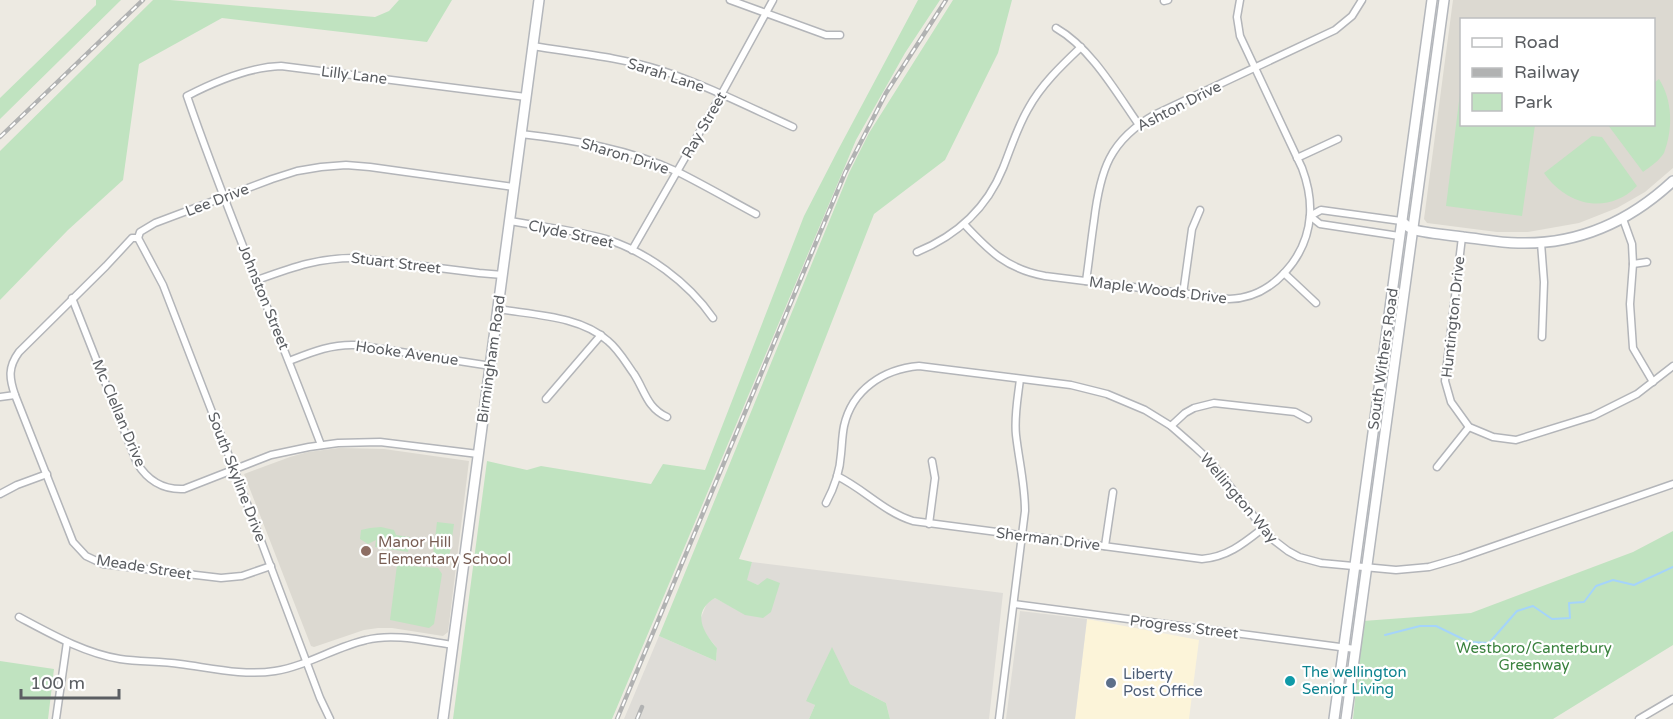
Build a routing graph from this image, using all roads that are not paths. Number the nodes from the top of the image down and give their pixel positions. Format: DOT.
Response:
graph roads {
  1 [pos="539,0"];
  2 [pos="730,0"];
  3 [pos="773,0"];
  4 [pos="1239,0"];
  5 [pos="1362,0"];
  6 [pos="1432,0"];
  7 [pos="1444,0"];
  8 [pos="766,13"];
  9 [pos="1056,28"];
  10 [pos="840,34"];
  11 [pos="533,46"];
  12 [pos="1081,47"];
  13 [pos="1255,68"];
  14 [pos="722,95"];
  15 [pos="187,96"];
  16 [pos="526,97"];
  17 [pos="1139,125"];
  18 [pos="793,127"];
  19 [pos="520,134"];
  20 [pos="1338,139"];
  21 [pos="1297,158"];
  22 [pos="677,172"];
  23 [pos="1673,181"];
  24 [pos="513,187"];
  25 [pos="224,197"];
  26 [pos="1200,210"];
  27 [pos="756,214"];
  28 [pos="1310,216"];
  29 [pos="1623,219"];
  30 [pos="510,221"];
  31 [pos="1401,221"];
  32 [pos="964,224"];
  33 [pos="1413,230"];
  34 [pos="1399,236"];
  35 [pos="1462,237"];
  36 [pos="138,238"];
  37 [pos="1541,243"];
  38 [pos="632,250"];
  39 [pos="917,252"];
  40 [pos="1647,262"];
  41 [pos="1633,264"];
  42 [pos="1284,273"];
  43 [pos="503,275"];
  44 [pos="257,280"];
  45 [pos="1086,281"];
  46 [pos="1183,294"];
  47 [pos="72,298"];
  48 [pos="1316,303"];
  49 [pos="498,309"];
  50 [pos="712,318"];
  51 [pos="602,335"];
  52 [pos="1542,337"];
  53 [pos="289,361"];
  54 [pos="491,366"];
  55 [pos="1673,366"];
  56 [pos="1020,379"];
  57 [pos="1653,382"];
  58 [pos="15,395"];
  59 [pos="0,397"];
  60 [pos="546,399"];
  61 [pos="667,417"];
  62 [pos="1308,419"];
  63 [pos="1171,426"];
  64 [pos="1469,427"];
  65 [pos="321,445"];
  66 [pos="477,454"];
  67 [pos="932,461"];
  68 [pos="1437,468"];
  69 [pos="234,469"];
  70 [pos="47,474"];
  71 [pos="837,476"];
  72 [pos="1673,484"];
  73 [pos="1113,492"];
  74 [pos="0,494"];
  75 [pos="826,503"];
  76 [pos="929,524"];
  77 [pos="1263,529"];
  78 [pos="1022,536"];
  79 [pos="1105,546"];
  80 [pos="1355,565"];
  81 [pos="271,566"];
  82 [pos="1366,567"];
  83 [pos="1014,604"];
  84 [pos="19,617"];
  85 [pos="67,642"];
  86 [pos="453,645"];
  87 [pos="1344,647"];
  88 [pos="1355,649"];
  89 [pos="306,662"];
  90 [pos="1673,699"];
  91 [pos="56,719"];
  92 [pos="330,719"];
  93 [pos="443,719"];
  94 [pos="999,719"];
  95 [pos="1334,719"];
  96 [pos="1346,719"];
  97 [pos="1639,719"];
  1 -- 11 [label="main road, Birmingham Road"];
  2 -- 8 [label="street"];
  3 -- 8 [label="street, Ray Street"];
  4 -- 13 [label="street, Maple Woods Drive"];
  5 -- 13 [label="street, Ashton Drive"];
  6 -- 31 [label="main road, South Withers Road"];
  7 -- 33 [label="main road, South Withers Road"];
  8 -- 10 [label="street"];
  8 -- 14 [label="street, Ray Street"];
  9 -- 12 [label="street"];
  11 -- 14 [label="street, Sarah Lane"];
  11 -- 16 [label="main road, Birmingham Road"];
  12 -- 17 [label="street"];
  12 -- 32 [label="street"];
  13 -- 17 [label="street, Ashton Drive"];
  13 -- 21 [label="street, Maple Woods Drive"];
  14 -- 18 [label="street, Sarah Lane"];
  14 -- 22 [label="street, Ray Street"];
  15 -- 16 [label="street, Lilly Lane"];
  15 -- 25 [label="street, Johnston Street"];
  16 -- 19 [label="main road, Birmingham Road"];
  17 -- 45 [label="street, Ashton Drive"];
  19 -- 22 [label="street, Sharon Drive"];
  19 -- 24 [label="main road, Birmingham Road"];
  20 -- 21 [label="street"];
  21 -- 28 [label="street, Maple Woods Drive"];
  22 -- 27 [label="street, Sharon Drive"];
  22 -- 38 [label="street, Ray Street"];
  23 -- 29 [label="main road"];
  24 -- 25 [label="street, Lee Drive"];
  24 -- 30 [label="main road, Birmingham Road"];
  25 -- 36 [label="street, Lee Drive"];
  25 -- 44 [label="street, Johnston Street"];
  26 -- 46 [label="street"];
  28 -- 31 [label="street"];
  28 -- 34 [label="street"];
  28 -- 42 [label="street, Maple Woods Drive"];
  29 -- 37 [label="main road"];
  29 -- 41 [label="street"];
  30 -- 38 [label="street, Clyde Street"];
  30 -- 43 [label="main road, Birmingham Road"];
  31 -- 33 [label="main road"];
  31 -- 34 [label="main road, South Withers Road"];
  32 -- 39 [label="street"];
  32 -- 45 [label="street, Maple Woods Drive"];
  33 -- 34 [label="main road"];
  33 -- 35 [label="main road"];
  33 -- 82 [label="main road, South Withers Road"];
  34 -- 80 [label="main road, South Withers Road"];
  35 -- 37 [label="main road"];
  35 -- 64 [label="street, Huntington Drive"];
  36 -- 47 [label="street, Lee Drive"];
  36 -- 69 [label="street, South Skyline Drive"];
  37 -- 52 [label="street"];
  38 -- 50 [label="street, Clyde Street"];
  40 -- 41 [label="street"];
  41 -- 57 [label="street"];
  42 -- 46 [label="street, Maple Woods Drive"];
  42 -- 48 [label="street"];
  43 -- 44 [label="street, Stuart Street"];
  43 -- 49 [label="main road, Birmingham Road"];
  44 -- 53 [label="street, Johnston Street"];
  45 -- 46 [label="street, Maple Woods Drive"];
  47 -- 58 [label="street, Lee Drive"];
  47 -- 69 [label="street, Mc Clellan Drive"];
  49 -- 51 [label="street"];
  49 -- 54 [label="main road, Birmingham Road"];
  51 -- 60 [label="street"];
  51 -- 61 [label="street"];
  53 -- 54 [label="street, Hooke Avenue"];
  53 -- 65 [label="street, Johnston Street"];
  54 -- 66 [label="main road, Birmingham Road"];
  55 -- 57 [label="street"];
  56 -- 63 [label="street, Wellington Way"];
  56 -- 71 [label="street, Wellington Way"];
  56 -- 78 [label="street"];
  57 -- 64 [label="street"];
  58 -- 59 [label="street"];
  58 -- 70 [label="street, Meade Street"];
  62 -- 63 [label="street"];
  63 -- 77 [label="street, Wellington Way"];
  64 -- 68 [label="street"];
  65 -- 66 [label="street, Mc Clellan Drive"];
  65 -- 69 [label="street, Mc Clellan Drive"];
  66 -- 86 [label="main road, Birmingham Road"];
  67 -- 76 [label="street"];
  69 -- 81 [label="street, South Skyline Drive"];
  70 -- 74 [label="street"];
  70 -- 81 [label="street, Meade Street"];
  71 -- 75 [label="street, Wellington Way"];
  71 -- 76 [label="street, Sherman Drive"];
  72 -- 82 [label="street, Wellington Way"];
  73 -- 79 [label="street"];
  76 -- 78 [label="street, Sherman Drive"];
  77 -- 79 [label="street, Sherman Drive"];
  77 -- 80 [label="street, Wellington Way"];
  78 -- 79 [label="street, Sherman Drive"];
  78 -- 83 [label="street"];
  80 -- 82 [label="street, Wellington Way"];
  80 -- 87 [label="main road, South Withers Road"];
  81 -- 89 [label="street, South Skyline Drive"];
  82 -- 88 [label="main road, South Withers Road"];
  83 -- 87 [label="street, Progress Street"];
  83 -- 94 [label="street"];
  84 -- 85 [label="street"];
  85 -- 89 [label="street"];
  85 -- 91 [label="street"];
  86 -- 89 [label="street"];
  86 -- 93 [label="main road, Birmingham Road"];
  87 -- 88 [label="street, Progress Street"];
  87 -- 95 [label="main road, South Withers Road"];
  88 -- 96 [label="main road, South Withers Road"];
  89 -- 92 [label="street, South Skyline Drive"];
  90 -- 97 [label="street"];
}
